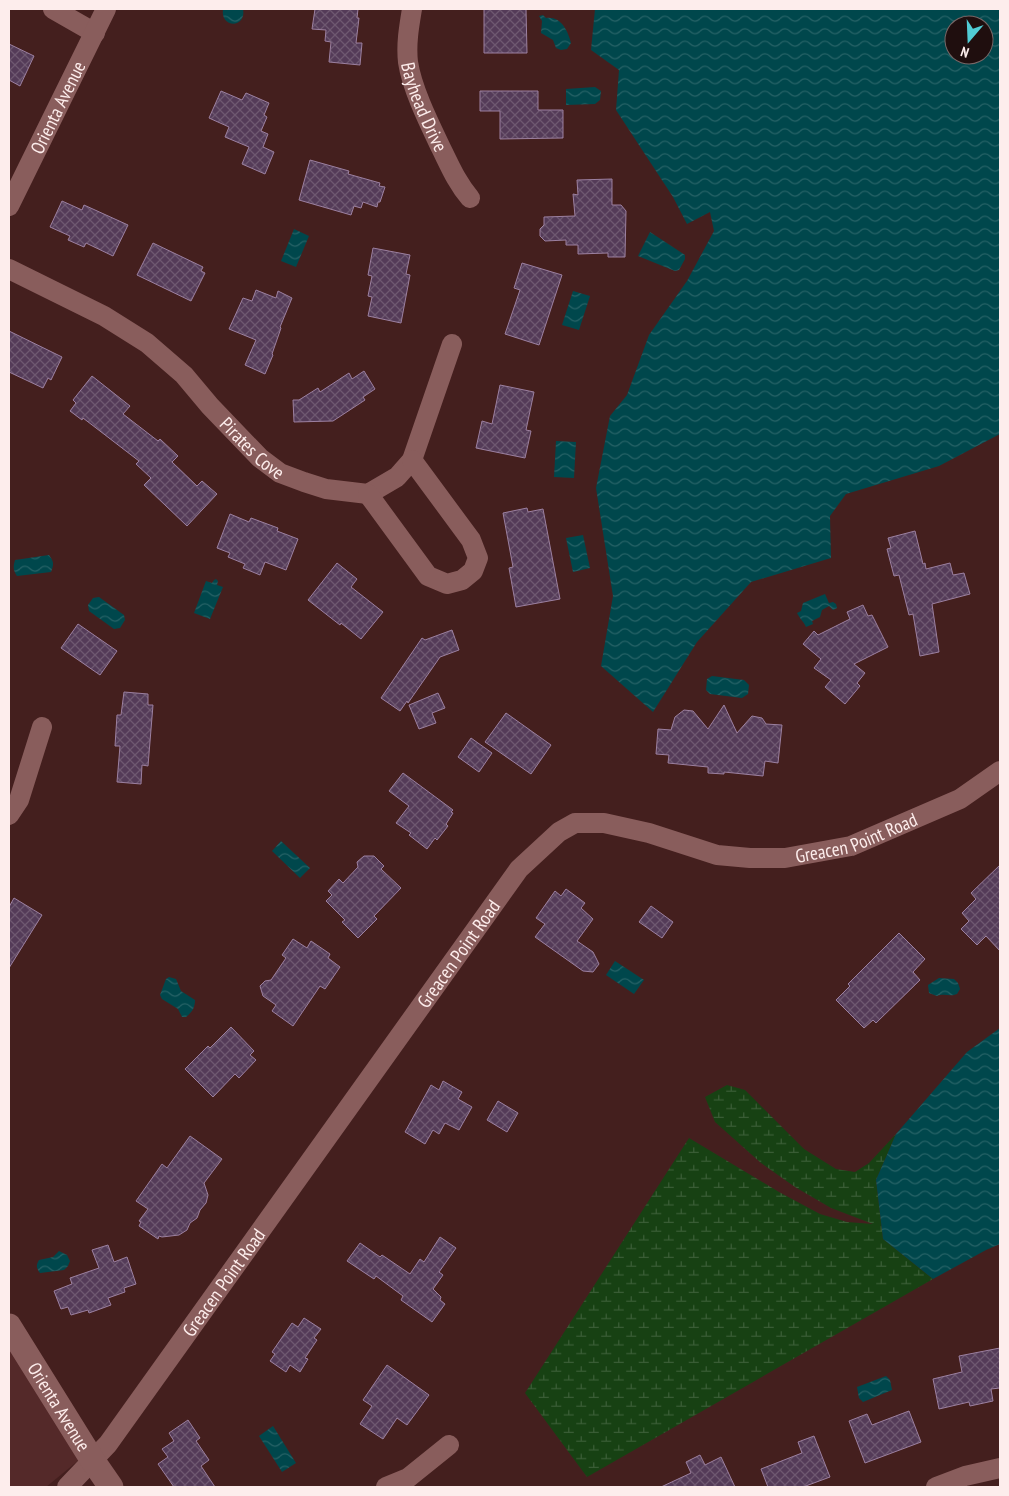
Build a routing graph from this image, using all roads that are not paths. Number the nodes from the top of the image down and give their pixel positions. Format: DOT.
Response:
graph roads {
  1 [pos="53,9"];
  2 [pos="106,9"];
  3 [pos="412,9"];
  4 [pos="95,33"];
  5 [pos="470,198"];
  6 [pos="9,206"];
  7 [pos="9,269"];
  8 [pos="452,344"];
  9 [pos="412,460"];
  10 [pos="368,494"];
  11 [pos="42,727"];
  12 [pos="1000,771"];
  13 [pos="9,815"];
  14 [pos="9,1326"];
  15 [pos="449,1445"];
  16 [pos="93,1461"];
  17 [pos="1000,1468"];
  18 [pos="67,1487"];
  19 [pos="111,1487"];
  20 [pos="386,1487"];
  21 [pos="936,1487"];
  1 -- 4 [label="street"];
  2 -- 4 [label="street, Orienta Avenue"];
  3 -- 5 [label="street, Bayhead Drive"];
  4 -- 6 [label="street, Orienta Avenue"];
  7 -- 10 [label="street, Pirates Cove"];
  8 -- 9 [label="street"];
  9 -- 10 [label="street"];
  9 -- 10 [label="street"];
  11 -- 13 [label="street"];
  12 -- 16 [label="street, Greacen Point Road"];
  14 -- 16 [label="street, Orienta Avenue"];
  15 -- 20 [label="street"];
  16 -- 18 [label="street, Greacen Point Road"];
  16 -- 19 [label="street, Orienta Avenue"];
  17 -- 21 [label="street"];
}
